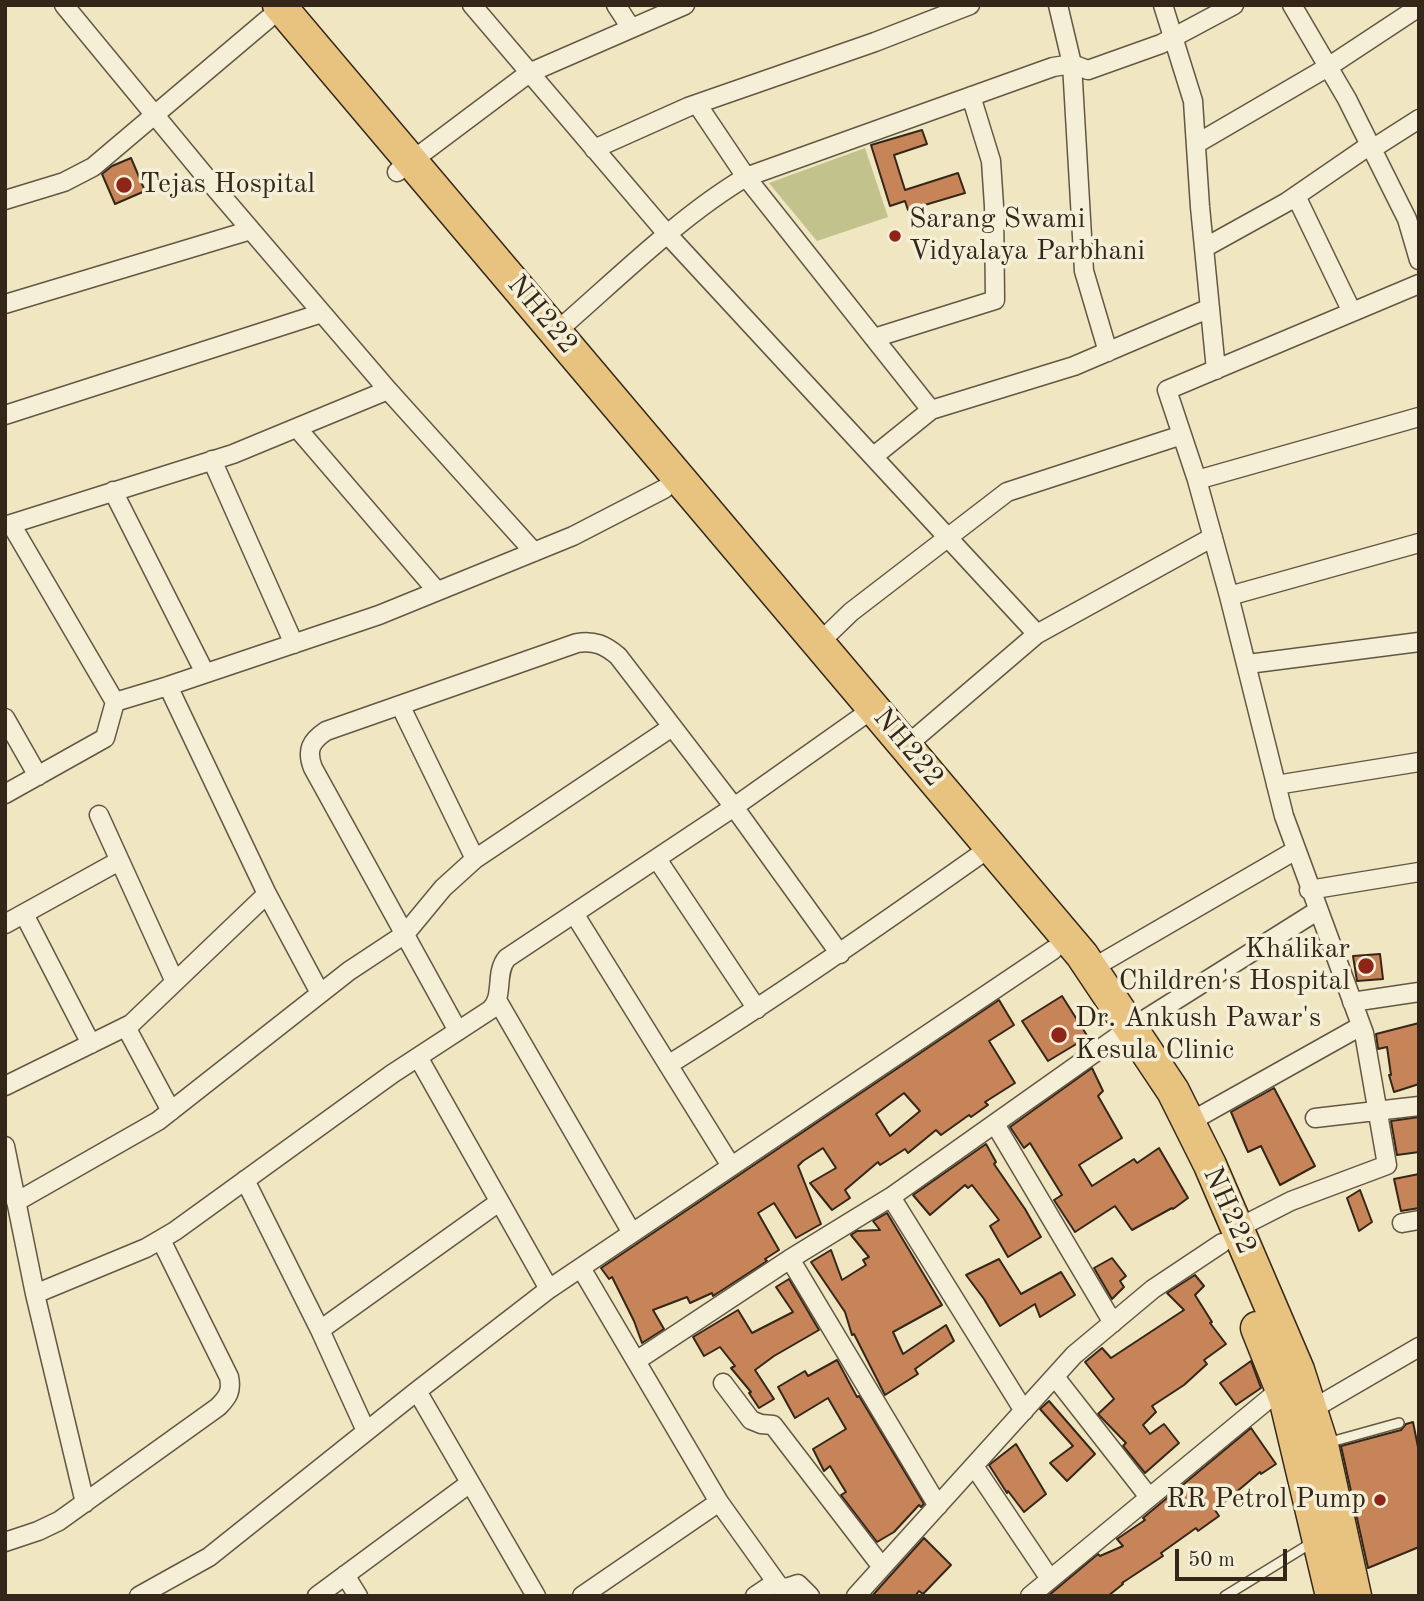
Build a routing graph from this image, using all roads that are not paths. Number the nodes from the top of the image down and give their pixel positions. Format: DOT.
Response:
graph roads {
  1 [pos="64,5"];
  2 [pos="472,5"];
  3 [pos="616,5"];
  4 [pos="684,5"];
  5 [pos="970,5"];
  6 [pos="1058,5"];
  7 [pos="1163,5"];
  8 [pos="1234,5"];
  9 [pos="1292,5"];
  10 [pos="1419,7"];
  11 [pos="268,10"];
  12 [pos="941,10"];
  13 [pos="631,27"];
  14 [pos="1174,37"];
  15 [pos="1072,64"];
  16 [pos="1328,67"];
  17 [pos="529,73"];
  18 [pos="971,96"];
  19 [pos="697,104"];
  20 [pos="155,116"];
  21 [pos="1419,119"];
  22 [pos="1196,144"];
  23 [pos="1371,147"];
  24 [pos="594,149"];
  25 [pos="404,167"];
  26 [pos="746,177"];
  27 [pos="1296,196"];
  28 [pos="5,200"];
  29 [pos="251,230"];
  30 [pos="668,235"];
  31 [pos="1204,248"];
  32 [pos="1419,260"];
  33 [pos="1419,284"];
  34 [pos="5,304"];
  35 [pos="1210,307"];
  36 [pos="1352,312"];
  37 [pos="322,313"];
  38 [pos="556,332"];
  39 [pos="874,338"];
  40 [pos="1108,352"];
  41 [pos="1216,370"];
  42 [pos="388,390"];
  43 [pos="931,410"];
  44 [pos="5,415"];
  45 [pos="1419,417"];
  46 [pos="297,428"];
  47 [pos="1182,435"];
  48 [pos="874,456"];
  49 [pos="212,460"];
  50 [pos="1197,480"];
  51 [pos="664,489"];
  52 [pos="113,491"];
  53 [pos="8,525"];
  54 [pos="949,536"];
  55 [pos="1213,537"];
  56 [pos="1419,543"];
  57 [pos="534,552"];
  58 [pos="437,591"];
  59 [pos="1229,596"];
  60 [pos="1037,634"];
  61 [pos="1419,642"];
  62 [pos="819,643"];
  63 [pos="295,644"];
  64 [pos="1248,664"];
  65 [pos="205,673"];
  66 [pos="168,686"];
  67 [pos="115,702"];
  68 [pos="400,705"];
  69 [pos="867,712"];
  70 [pos="5,718"];
  71 [pos="672,727"];
  72 [pos="906,746"];
  73 [pos="1419,762"];
  74 [pos="38,776"];
  75 [pos="1276,785"];
  76 [pos="5,794"];
  77 [pos="734,807"];
  78 [pos="99,815"];
  79 [pos="1296,850"];
  80 [pos="978,856"];
  81 [pos="475,859"];
  82 [pos="657,859"];
  83 [pos="119,861"];
  84 [pos="1419,872"];
  85 [pos="1309,890"];
  86 [pos="267,894"];
  87 [pos="1317,911"];
  88 [pos="24,914"];
  89 [pos="575,915"];
  90 [pos="5,924"];
  91 [pos="405,934"];
  92 [pos="1053,950"];
  93 [pos="840,954"];
  94 [pos="1091,969"];
  95 [pos="175,982"];
  96 [pos="1419,992"];
  97 [pos="320,993"];
  98 [pos="497,1000"];
  99 [pos="1352,1002"];
  100 [pos="757,1009"];
  101 [pos="1361,1026"];
  102 [pos="126,1027"];
  103 [pos="458,1031"];
  104 [pos="1125,1032"];
  105 [pos="91,1044"];
  106 [pos="418,1057"];
  107 [pos="668,1065"];
  108 [pos="5,1086"];
  109 [pos="1419,1106"];
  110 [pos="171,1111"];
  111 [pos="1378,1112"];
  112 [pos="1315,1118"];
  113 [pos="1188,1123"];
  114 [pos="995,1124"];
  115 [pos="5,1146"];
  116 [pos="732,1166"];
  117 [pos="245,1180"];
  118 [pos="891,1197"];
  119 [pos="16,1202"];
  120 [pos="499,1202"];
  121 [pos="632,1233"];
  122 [pos="1230,1236"];
  123 [pos="161,1240"];
  124 [pos="790,1259"];
  125 [pos="581,1268"];
  126 [pos="549,1289"];
  127 [pos="35,1294"];
  128 [pos="1113,1323"];
  129 [pos="320,1330"];
  130 [pos="1419,1347"];
  131 [pos="636,1361"];
  132 [pos="1055,1377"];
  133 [pos="723,1382"];
  134 [pos="1282,1388"];
  135 [pos="417,1391"];
  136 [pos="1024,1411"];
  137 [pos="1301,1415"];
  138 [pos="1399,1423"];
  139 [pos="366,1431"];
  140 [pos="1322,1445"];
  141 [pos="974,1466"];
  142 [pos="470,1483"];
  143 [pos="1149,1497"];
  144 [pos="719,1502"];
  145 [pos="85,1503"];
  146 [pos="938,1506"];
  147 [pos="1319,1539"];
  148 [pos="5,1542"];
  149 [pos="882,1567"];
  150 [pos="345,1575"];
  151 [pos="1050,1579"];
  152 [pos="776,1582"];
  153 [pos="139,1596"];
  154 [pos="317,1596"];
  155 [pos="358,1596"];
  156 [pos="536,1596"];
  157 [pos="582,1596"];
  158 [pos="755,1596"];
  159 [pos="810,1596"];
  160 [pos="856,1596"];
  161 [pos="1030,1596"];
  162 [pos="1225,1596"];
  163 [pos="1332,1596"];
  164 [pos="1355,1596"];
  1 -- 20 [label="street"];
  2 -- 17 [label="street"];
  3 -- 13 [label="street"];
  4 -- 13 [label="street"];
  5 -- 12 [label="street"];
  6 -- 15 [label="street"];
  7 -- 14 [label="street"];
  8 -- 14 [label="street"];
  9 -- 16 [label="street"];
  10 -- 16 [label="street"];
  11 -- 20 [label="street"];
  11 -- 25 [label="highway, NH222"];
  12 -- 19 [label="street"];
  13 -- 17 [label="street"];
  14 -- 15 [label="street"];
  14 -- 22 [label="street"];
  15 -- 18 [label="street"];
  15 -- 40 [label="street"];
  16 -- 22 [label="street"];
  16 -- 23 [label="street"];
  17 -- 24 [label="street"];
  17 -- 25 [label="street"];
  18 -- 26 [label="street"];
  18 -- 39 [label="street"];
  19 -- 24 [label="street"];
  19 -- 26 [label="street"];
  20 -- 28 [label="street"];
  20 -- 29 [label="street"];
  21 -- 23 [label="street"];
  22 -- 31 [label="street"];
  23 -- 27 [label="street"];
  23 -- 32 [label="street"];
  24 -- 30 [label="street"];
  25 -- 38 [label="highway, NH222"];
  25 -- 51 [label="highway, NH222"];
  26 -- 30 [label="street"];
  26 -- 39 [label="street"];
  27 -- 31 [label="street"];
  27 -- 36 [label="street"];
  29 -- 34 [label="street"];
  29 -- 37 [label="street"];
  30 -- 38 [label="street"];
  30 -- 48 [label="street"];
  31 -- 35 [label="street"];
  33 -- 36 [label="street"];
  35 -- 40 [label="street"];
  35 -- 41 [label="street"];
  36 -- 41 [label="street"];
  37 -- 42 [label="street"];
  37 -- 44 [label="street"];
  38 -- 62 [label="highway, NH222"];
  39 -- 43 [label="street"];
  40 -- 43 [label="street"];
  41 -- 47 [label="street"];
  42 -- 46 [label="street"];
  42 -- 57 [label="street"];
  43 -- 48 [label="street"];
  45 -- 50 [label="street"];
  46 -- 49 [label="street"];
  46 -- 58 [label="street"];
  47 -- 50 [label="street"];
  47 -- 54 [label="street"];
  48 -- 54 [label="street"];
  49 -- 52 [label="street"];
  49 -- 63 [label="street"];
  50 -- 55 [label="street"];
  51 -- 57 [label="street"];
  51 -- 69 [label="highway, NH222"];
  52 -- 53 [label="street"];
  52 -- 65 [label="street"];
  53 -- 67 [label="street"];
  54 -- 60 [label="street"];
  54 -- 62 [label="street"];
  55 -- 59 [label="street"];
  55 -- 60 [label="street"];
  56 -- 59 [label="street"];
  57 -- 58 [label="street"];
  58 -- 63 [label="street"];
  59 -- 64 [label="street"];
  60 -- 72 [label="street"];
  61 -- 64 [label="street"];
  62 -- 69 [label="highway, NH222"];
  63 -- 65 [label="street"];
  64 -- 75 [label="street"];
  65 -- 66 [label="street"];
  66 -- 67 [label="street"];
  66 -- 86 [label="street"];
  67 -- 74 [label="street"];
  68 -- 71 [label="street"];
  68 -- 81 [label="street"];
  68 -- 91 [label="street"];
  69 -- 72 [label="highway, NH222"];
  69 -- 77 [label="street"];
  69 -- 80 [label="highway, NH222"];
  70 -- 74 [label="street"];
  71 -- 77 [label="street"];
  71 -- 81 [label="street"];
  72 -- 94 [label="highway, NH222"];
  73 -- 75 [label="street"];
  74 -- 76 [label="street"];
  75 -- 79 [label="street"];
  77 -- 82 [label="street"];
  77 -- 93 [label="street"];
  78 -- 83 [label="street"];
  79 -- 85 [label="street"];
  79 -- 94 [label="street"];
  80 -- 92 [label="highway, NH222"];
  80 -- 93 [label="street"];
  81 -- 91 [label="street"];
  82 -- 89 [label="street"];
  82 -- 100 [label="street"];
  83 -- 88 [label="street"];
  83 -- 95 [label="street"];
  84 -- 85 [label="street"];
  85 -- 87 [label="street"];
  86 -- 95 [label="street"];
  86 -- 97 [label="street"];
  87 -- 99 [label="street"];
  87 -- 104 [label="street"];
  88 -- 90 [label="street"];
  88 -- 105 [label="street"];
  89 -- 98 [label="street"];
  89 -- 107 [label="street"];
  91 -- 97 [label="street"];
  91 -- 103 [label="street"];
  92 -- 104 [label="highway, NH222"];
  92 -- 116 [label="street"];
  93 -- 100 [label="street"];
  94 -- 104 [label="highway, NH222"];
  95 -- 102 [label="street"];
  96 -- 99 [label="street"];
  97 -- 110 [label="street"];
  98 -- 103 [label="street"];
  98 -- 121 [label="street"];
  99 -- 101 [label="street"];
  100 -- 107 [label="street"];
  101 -- 111 [label="street"];
  101 -- 113 [label="street"];
  102 -- 105 [label="street"];
  102 -- 110 [label="street"];
  103 -- 106 [label="street"];
  104 -- 113 [label="highway, NH222"];
  104 -- 114 [label="street"];
  104 -- 122 [label="highway, NH222"];
  105 -- 108 [label="street"];
  106 -- 117 [label="street"];
  106 -- 120 [label="street"];
  107 -- 116 [label="street"];
  109 -- 111 [label="street"];
  110 -- 119 [label="street"];
  111 -- 112 [label="street"];
  111 -- 122 [label="street"];
  113 -- 122 [label="highway, NH222"];
  114 -- 118 [label="street"];
  114 -- 128 [label="street"];
  115 -- 119 [label="street"];
  116 -- 121 [label="street"];
  117 -- 123 [label="street"];
  117 -- 129 [label="street"];
  118 -- 124 [label="street"];
  118 -- 136 [label="street"];
  119 -- 127 [label="street"];
  120 -- 126 [label="street"];
  120 -- 129 [label="street"];
  121 -- 125 [label="street"];
  122 -- 128 [label="street"];
  122 -- 134 [label="highway, NH222"];
  122 -- 137 [label="highway, NH222"];
  123 -- 127 [label="street"];
  123 -- 145 [label="street"];
  124 -- 131 [label="street"];
  124 -- 146 [label="street"];
  125 -- 126 [label="street"];
  125 -- 131 [label="street"];
  126 -- 135 [label="street"];
  127 -- 145 [label="street"];
  128 -- 132 [label="street"];
  129 -- 139 [label="street"];
  130 -- 137 [label="street"];
  131 -- 144 [label="street"];
  132 -- 136 [label="street"];
  132 -- 143 [label="street"];
  133 -- 149 [label="street"];
  134 -- 137 [label="highway, NH222"];
  134 -- 143 [label="street"];
  135 -- 139 [label="street"];
  135 -- 142 [label="street"];
  136 -- 141 [label="street"];
  137 -- 140 [label="highway, NH222"];
  137 -- 147 [label="highway, NH222"];
  138 -- 140 [label="lane"];
  139 -- 153 [label="street"];
  140 -- 164 [label="highway, NH222"];
  141 -- 146 [label="street"];
  141 -- 151 [label="street"];
  142 -- 150 [label="street"];
  142 -- 156 [label="street"];
  143 -- 151 [label="street"];
  144 -- 152 [label="street"];
  144 -- 157 [label="street"];
  145 -- 148 [label="street"];
  146 -- 149 [label="street"];
  147 -- 162 [label="lane"];
  147 -- 163 [label="highway, NH222"];
  149 -- 160 [label="street"];
  150 -- 154 [label="street"];
  150 -- 155 [label="street"];
  151 -- 161 [label="street"];
  152 -- 158 [label="street"];
  152 -- 159 [label="street"];
}
